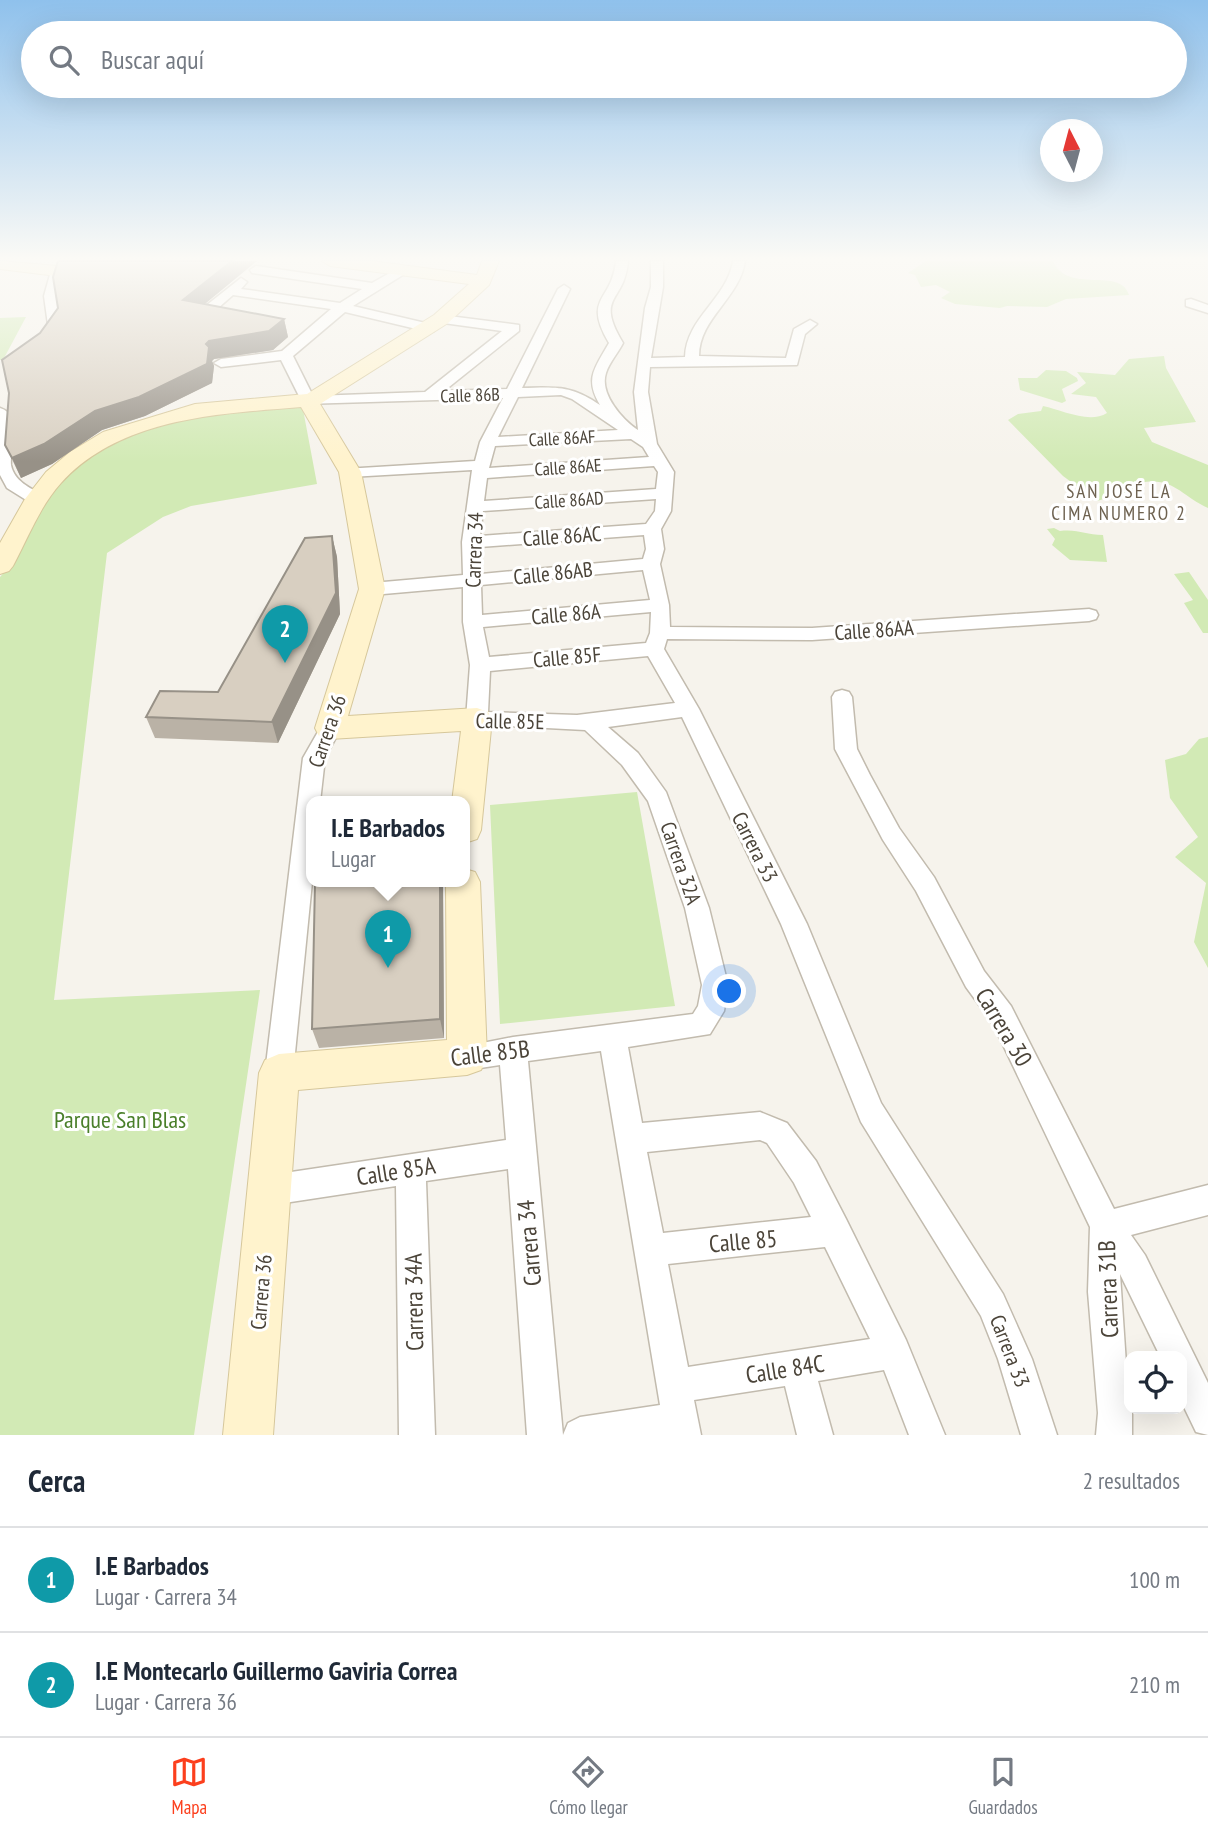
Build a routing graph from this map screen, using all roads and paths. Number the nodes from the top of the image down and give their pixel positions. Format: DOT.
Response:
graph roads {
  1 [pos="318,328"];
  2 [pos="427,328"];
  3 [pos="513,328"];
  4 [pos="545,328"];
  5 [pos="608,328"];
  6 [pos="648,328"];
  7 [pos="701,328"];
  8 [pos="805,328"];
  9 [pos="286,355"];
  10 [pos="692,360"];
  11 [pos="221,363"];
  12 [pos="643,363"];
  13 [pos="612,391"];
  14 [pos="641,392"];
  15 [pos="513,393"];
  16 [pos="427,397"];
  17 [pos="310,400"];
  18 [pos="0,413"];
  19 [pos="4,432"];
  20 [pos="641,441"];
  21 [pos="488,442"];
  22 [pos="480,469"];
  23 [pos="350,472"];
  24 [pos="664,493"];
  25 [pos="37,499"];
  26 [pos="474,507"];
  27 [pos="652,529"];
  28 [pos="471,542"];
  29 [pos="651,564"];
  30 [pos="0,566"];
  31 [pos="471,581"];
  32 [pos="372,589"];
  33 [pos="660,605"];
  34 [pos="1088,615"];
  35 [pos="473,622"];
  36 [pos="657,641"];
  37 [pos="480,665"];
  38 [pos="842,697"];
  39 [pos="689,709"];
  40 [pos="477,719"];
  41 [pos="590,722"];
  42 [pos="330,727"];
  43 [pos="311,796"];
  44 [pos="469,796"];
  45 [pos="306,869"];
  46 [pos="463,887"];
  47 [pos="700,1025"];
  48 [pos="612,1037"];
  49 [pos="513,1050"];
  50 [pos="467,1057"];
  51 [pos="279,1073"];
  52 [pos="630,1139"];
  53 [pos="522,1152"];
  54 [pos="411,1168"];
  55 [pos="271,1190"];
  56 [pos="1208,1200"];
  57 [pos="1107,1226"];
  58 [pos="835,1230"];
  59 [pos="650,1250"];
  60 [pos="1175,1351"];
  61 [pos="894,1352"];
  62 [pos="797,1367"];
  63 [pos="1187,1377"];
  64 [pos="680,1413"];
  65 [pos="1208,1420"];
  66 [pos="248,1435"];
  67 [pos="417,1435"];
  68 [pos="545,1435"];
  69 [pos="580,1435"];
  70 [pos="815,1435"];
  71 [pos="928,1435"];
  72 [pos="1038,1435"];
  73 [pos="1114,1435"];
  1 -- 9 [label="street"];
  2 -- 17 [label="street"];
  3 -- 16 [label="street"];
  4 -- 15 [label="street, Carrera 34"];
  5 -- 13 [label="street"];
  6 -- 12 [label="street"];
  7 -- 10 [label="street"];
  8 -- 10 [label="street"];
  9 -- 11 [label="street"];
  9 -- 17 [label="street"];
  10 -- 12 [label="street"];
  12 -- 14 [label="street"];
  13 -- 14 [label="street"];
  13 -- 20 [label="street"];
  14 -- 20 [label="street"];
  15 -- 16 [label="street, Calle 86B"];
  15 -- 20 [label="street, Calle 86B"];
  15 -- 21 [label="street, Carrera 34"];
  16 -- 17 [label="street, Calle 86B"];
  17 -- 23 [label="street, Carrera 36"];
  17 -- 25 [label="street, Calle 86B"];
  18 -- 19 [label="street"];
  19 -- 25 [label="street"];
  20 -- 21 [label="street, Calle 86AF"];
  20 -- 22 [label="street, Calle 86AE"];
  20 -- 24 [label="street"];
  21 -- 22 [label="street, Carrera 34"];
  22 -- 23 [label="street"];
  22 -- 26 [label="street, Carrera 34"];
  23 -- 32 [label="street, Carrera 36"];
  24 -- 26 [label="street, Calle 86AD"];
  24 -- 27 [label="street"];
  25 -- 30 [label="street, Calle 86B"];
  26 -- 28 [label="street, Carrera 34"];
  27 -- 28 [label="street, Calle 86AC"];
  27 -- 29 [label="street"];
  28 -- 31 [label="street, Carrera 34"];
  29 -- 31 [label="street, Calle 86AB"];
  29 -- 33 [label="street"];
  31 -- 32 [label="street, Calle 86AB"];
  31 -- 35 [label="street, Carrera 34"];
  32 -- 42 [label="street, Carrera 36"];
  33 -- 35 [label="street, Calle 86A"];
  33 -- 36 [label="street"];
  34 -- 36 [label="street, Calle 86AA"];
  35 -- 37 [label="street, Carrera 34"];
  36 -- 37 [label="street, Calle 85F"];
  36 -- 39 [label="street, Carrera 33"];
  37 -- 40 [label="street, Carrera 34"];
  38 -- 57 [label="street, Carrera 30"];
  39 -- 41 [label="street, Calle 85E"];
  39 -- 72 [label="street, Carrera 33"];
  40 -- 41 [label="street, Calle 85E"];
  40 -- 42 [label="street, Calle 85E"];
  40 -- 44 [label="street, Carrera 34"];
  41 -- 47 [label="street, Carrera 32A"];
  42 -- 43 [label="street, Carrera 36"];
  45 -- 51 [label="street, Carrera 36"];
  46 -- 50 [label="street"];
  47 -- 48 [label="street, Calle 85B"];
  48 -- 49 [label="street, Calle 85B"];
  48 -- 52 [label="street"];
  49 -- 50 [label="street, Calle 85B"];
  49 -- 53 [label="street, Carrera 34"];
  50 -- 51 [label="street, Calle 85B"];
  51 -- 55 [label="street, Carrera 36"];
  52 -- 58 [label="street"];
  52 -- 59 [label="street"];
  53 -- 54 [label="street, Calle 85A"];
  53 -- 68 [label="street, Carrera 34"];
  54 -- 55 [label="street, Calle 85A"];
  54 -- 67 [label="street, Carrera 34A"];
  55 -- 66 [label="street, Carrera 36"];
  56 -- 57 [label="street"];
  57 -- 60 [label="street, Carrera 30"];
  57 -- 73 [label="street, Carrera 31B"];
  58 -- 59 [label="street, Calle 85"];
  58 -- 61 [label="street"];
  59 -- 64 [label="street"];
  61 -- 62 [label="street, Calle 84C"];
  61 -- 71 [label="street"];
  62 -- 64 [label="street, Calle 84C"];
  62 -- 70 [label="street"];
  63 -- 65 [label="street"];
  64 -- 69 [label="street, Calle 84C"];
}
